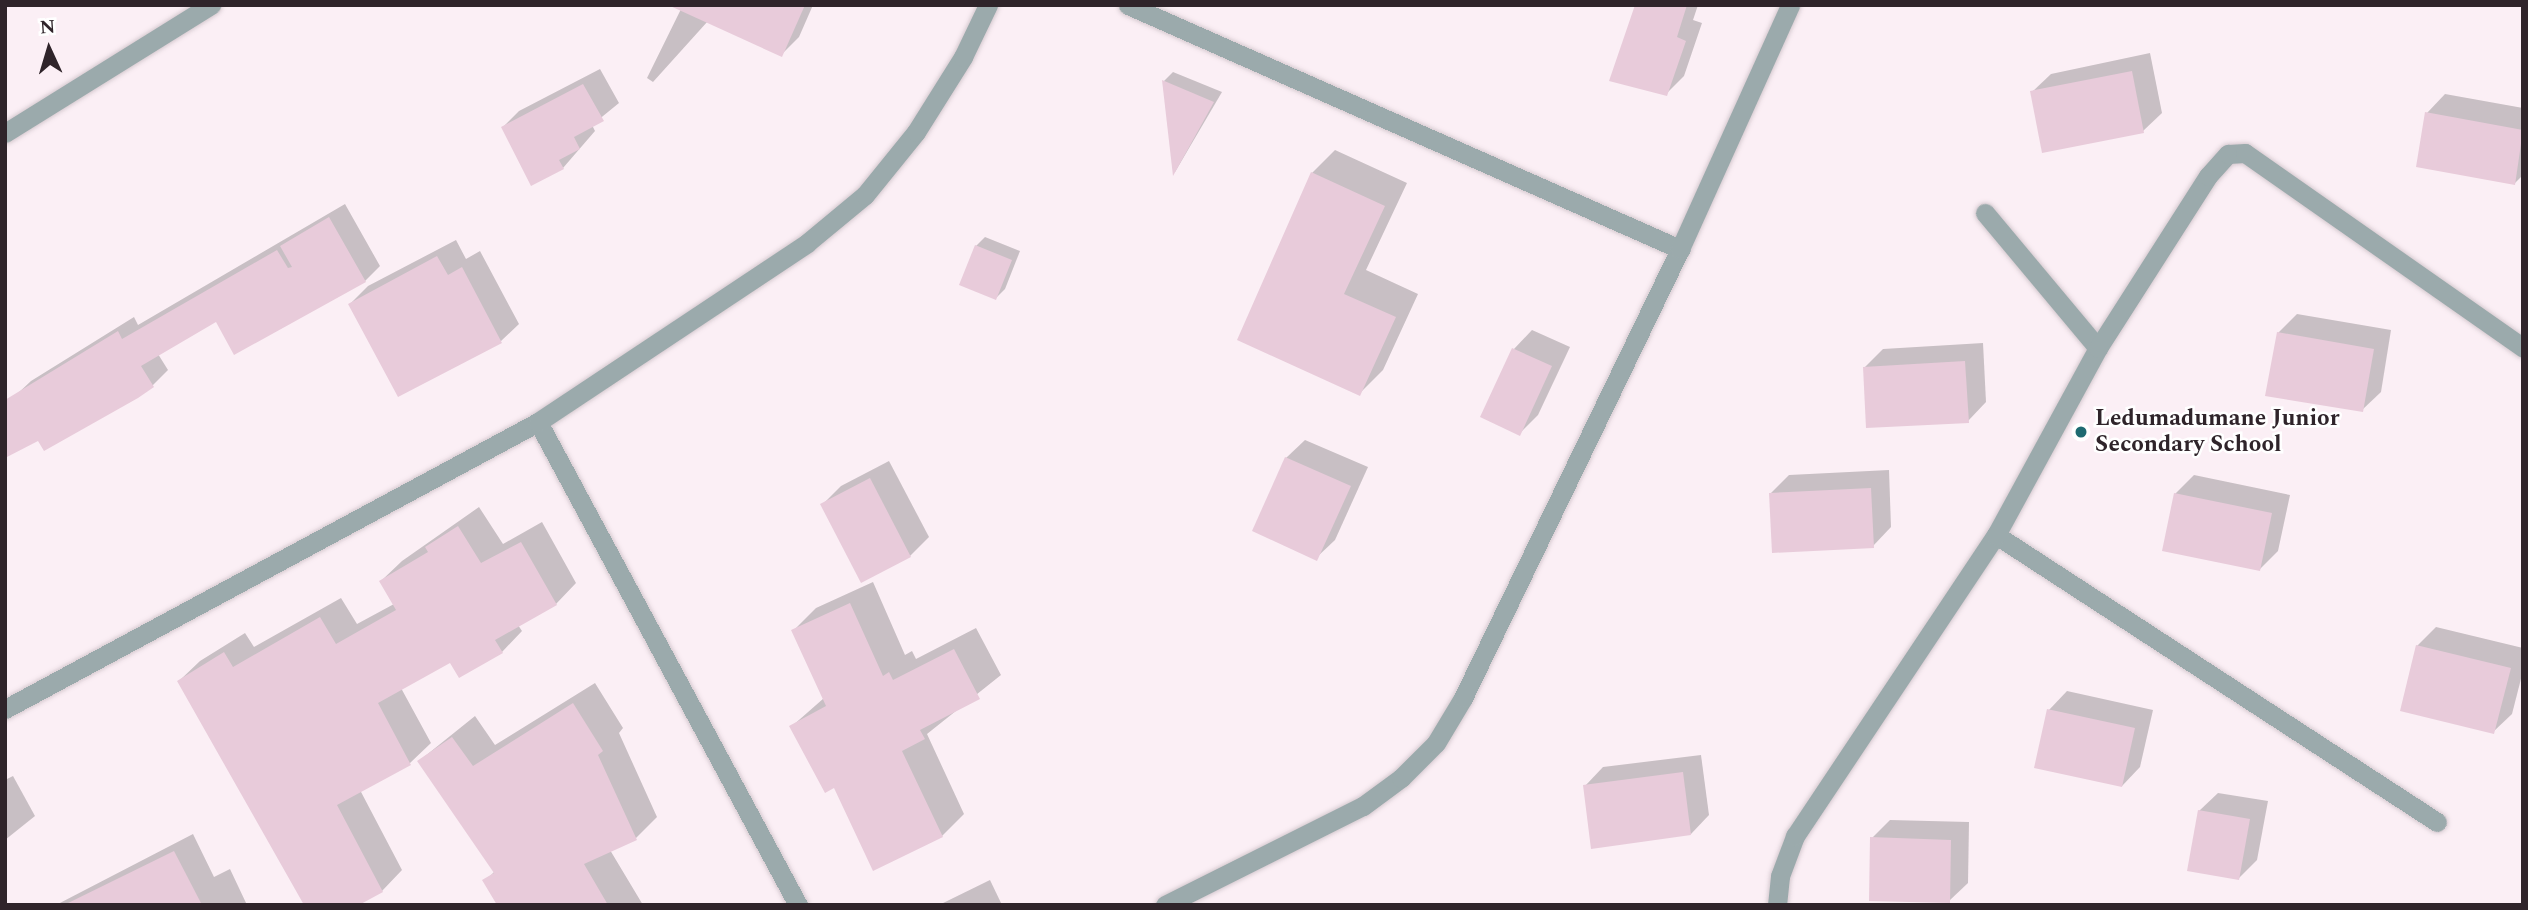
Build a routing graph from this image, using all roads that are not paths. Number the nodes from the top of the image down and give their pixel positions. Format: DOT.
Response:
graph roads {
  1 [pos="211,5"];
  2 [pos="988,5"];
  3 [pos="1128,5"];
  4 [pos="1790,5"];
  5 [pos="5,133"];
  6 [pos="1985,213"];
  7 [pos="1680,249"];
  8 [pos="2098,348"];
  9 [pos="2523,348"];
  10 [pos="538,422"];
  11 [pos="1996,535"];
  12 [pos="5,709"];
  13 [pos="2437,822"];
  14 [pos="799,905"];
  15 [pos="1165,905"];
  16 [pos="1777,905"];
  1 -- 5 [label="street"];
  2 -- 10 [label="street"];
  3 -- 7 [label="street"];
  4 -- 7 [label="street"];
  6 -- 8 [label="street"];
  7 -- 15 [label="street"];
  8 -- 9 [label="street"];
  8 -- 11 [label="street"];
  10 -- 12 [label="street"];
  10 -- 14 [label="street"];
  11 -- 13 [label="street"];
  11 -- 16 [label="street"];
}
